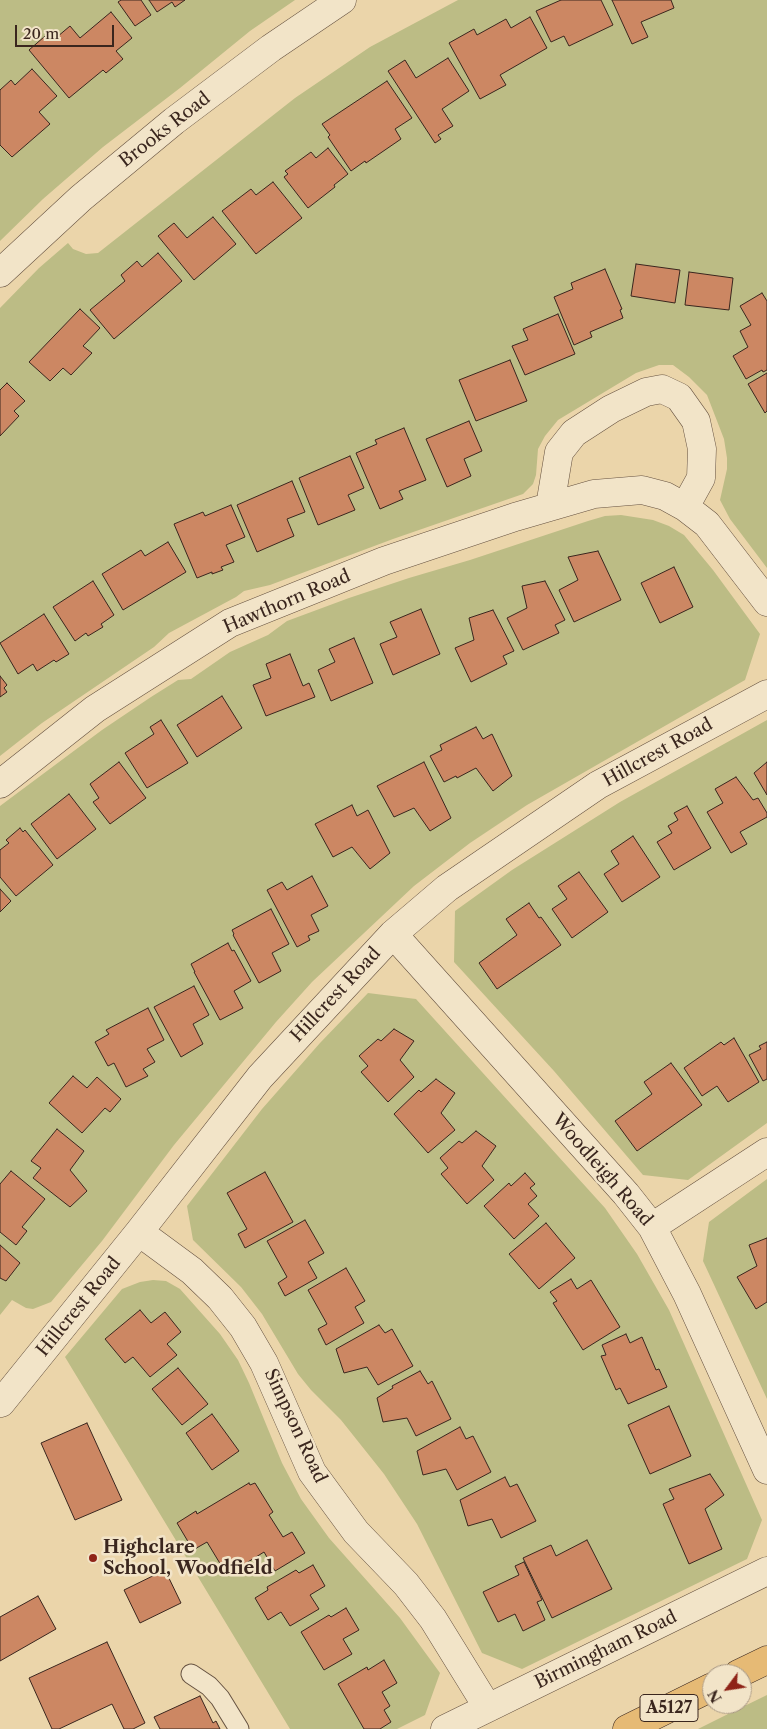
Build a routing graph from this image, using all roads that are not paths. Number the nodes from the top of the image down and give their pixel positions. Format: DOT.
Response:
graph roads {
  1 [pos="342,0"];
  2 [pos="0,273"];
  3 [pos="550,506"];
  4 [pos="685,507"];
  5 [pos="767,602"];
  6 [pos="767,694"];
  7 [pos="0,784"];
  8 [pos="393,934"];
  9 [pos="767,1152"];
  10 [pos="652,1227"];
  11 [pos="139,1232"];
  12 [pos="1,1403"];
  13 [pos="767,1470"];
  14 [pos="767,1571"];
  15 [pos="767,1660"];
  16 [pos="752,1667"];
  17 [pos="192,1674"];
  18 [pos="702,1692"];
  19 [pos="488,1708"];
  20 [pos="239,1729"];
  21 [pos="445,1729"];
  22 [pos="626,1729"];
  1 -- 2 [label="street, Brooks Road"];
  3 -- 4 [label="street, Hawthorn Road"];
  3 -- 4 [label="street"];
  3 -- 7 [label="street, Hawthorn Road"];
  4 -- 5 [label="street, Hawthorn Road"];
  6 -- 8 [label="street, Hillcrest Road"];
  8 -- 10 [label="street, Woodleigh Road"];
  8 -- 11 [label="street, Hillcrest Road"];
  9 -- 10 [label="street"];
  10 -- 13 [label="street, Woodleigh Road"];
  11 -- 12 [label="street, Hillcrest Road"];
  11 -- 19 [label="street, Simpson Road"];
  14 -- 19 [label="street, Birmingham Road"];
  15 -- 16 [label="main road"];
  17 -- 20 [label="lane"];
  18 -- 22 [label="main road, A5127"];
  19 -- 21 [label="street, Birmingham Road"];
}
